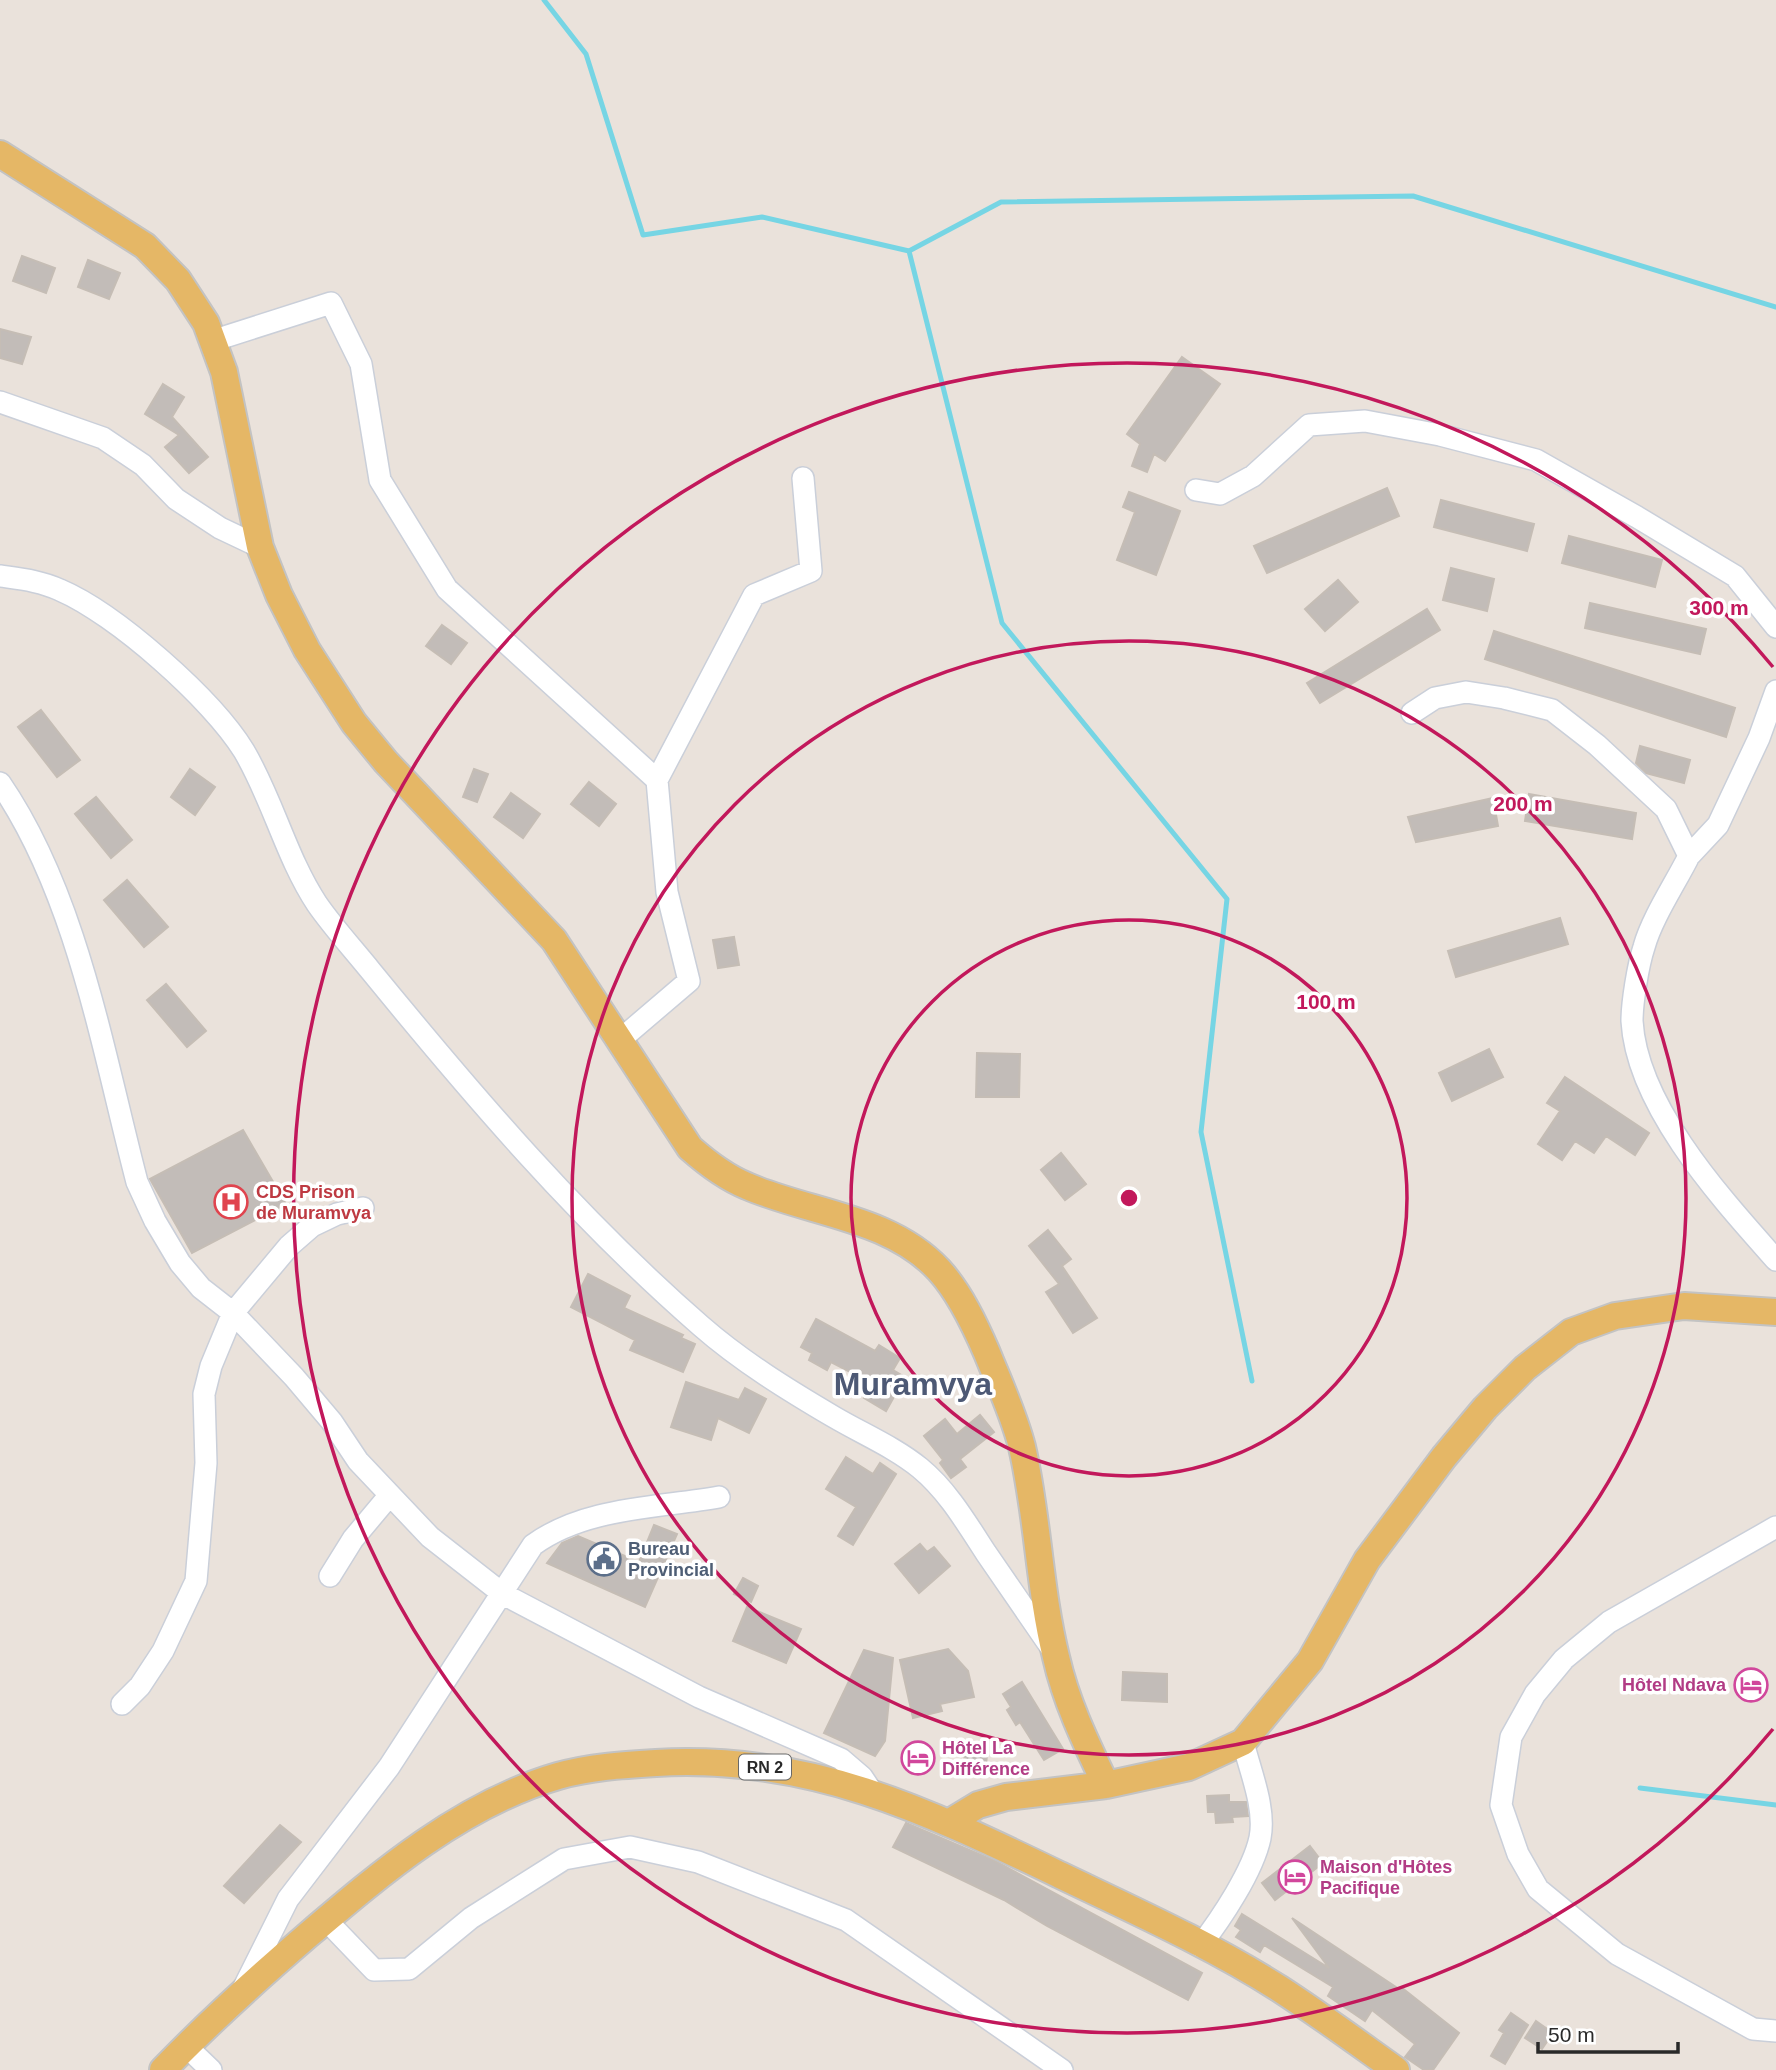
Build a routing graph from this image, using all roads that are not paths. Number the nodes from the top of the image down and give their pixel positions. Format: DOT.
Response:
graph roads {
  1 [pos="0,154"];
  2 [pos="212,341"];
  3 [pos="0,402"];
  4 [pos="803,478"];
  5 [pos="1196,490"];
  6 [pos="260,547"];
  7 [pos="0,576"];
  8 [pos="1776,626"];
  9 [pos="1776,691"];
  10 [pos="1412,713"];
  11 [pos="657,780"];
  12 [pos="1,787"];
  13 [pos="1689,856"];
  14 [pos="621,1039"];
  15 [pos="363,1208"];
  16 [pos="1776,1260"];
  17 [pos="233,1312"];
  18 [pos="1776,1313"];
  19 [pos="388,1496"];
  20 [pos="719,1497"];
  21 [pos="1776,1527"];
  22 [pos="330,1576"];
  23 [pos="503,1594"];
  24 [pos="1055,1653"];
  25 [pos="122,1704"];
  26 [pos="1243,1742"];
  27 [pos="1106,1785"];
  28 [pos="872,1792"];
  29 [pos="950,1822"];
  30 [pos="326,1920"];
  31 [pos="1200,1946"];
  32 [pos="242,1992"];
  33 [pos="1774,2034"];
  34 [pos="186,2046"];
  35 [pos="163,2070"];
  36 [pos="211,2070"];
  37 [pos="1062,2070"];
  38 [pos="1396,2070"];
  1 -- 2 [label="main road"];
  2 -- 6 [label="main road"];
  2 -- 11 [label="street"];
  3 -- 6 [label="street"];
  4 -- 11 [label="street"];
  5 -- 8 [label="street"];
  6 -- 14 [label="main road"];
  7 -- 24 [label="street"];
  9 -- 13 [label="street"];
  10 -- 13 [label="street"];
  11 -- 14 [label="street"];
  12 -- 17 [label="street"];
  13 -- 16 [label="street"];
  14 -- 24 [label="main road"];
  15 -- 17 [label="street"];
  17 -- 19 [label="street"];
  17 -- 25 [label="street"];
  18 -- 26 [label="main road"];
  19 -- 22 [label="street"];
  19 -- 23 [label="street"];
  20 -- 23 [label="street"];
  21 -- 33 [label="street"];
  23 -- 28 [label="street"];
  23 -- 32 [label="street"];
  24 -- 27 [label="main road"];
  26 -- 27 [label="main road"];
  26 -- 31 [label="street"];
  27 -- 29 [label="main road"];
  28 -- 29 [label="main road, RN 2"];
  28 -- 30 [label="main road, RN 2"];
  29 -- 31 [label="main road, RN 2"];
  30 -- 32 [label="main road, RN 2"];
  30 -- 37 [label="street"];
  31 -- 38 [label="main road, RN 2"];
  32 -- 34 [label="main road, RN 2"];
  34 -- 35 [label="main road, RN 2"];
  34 -- 36 [label="street"];
}
